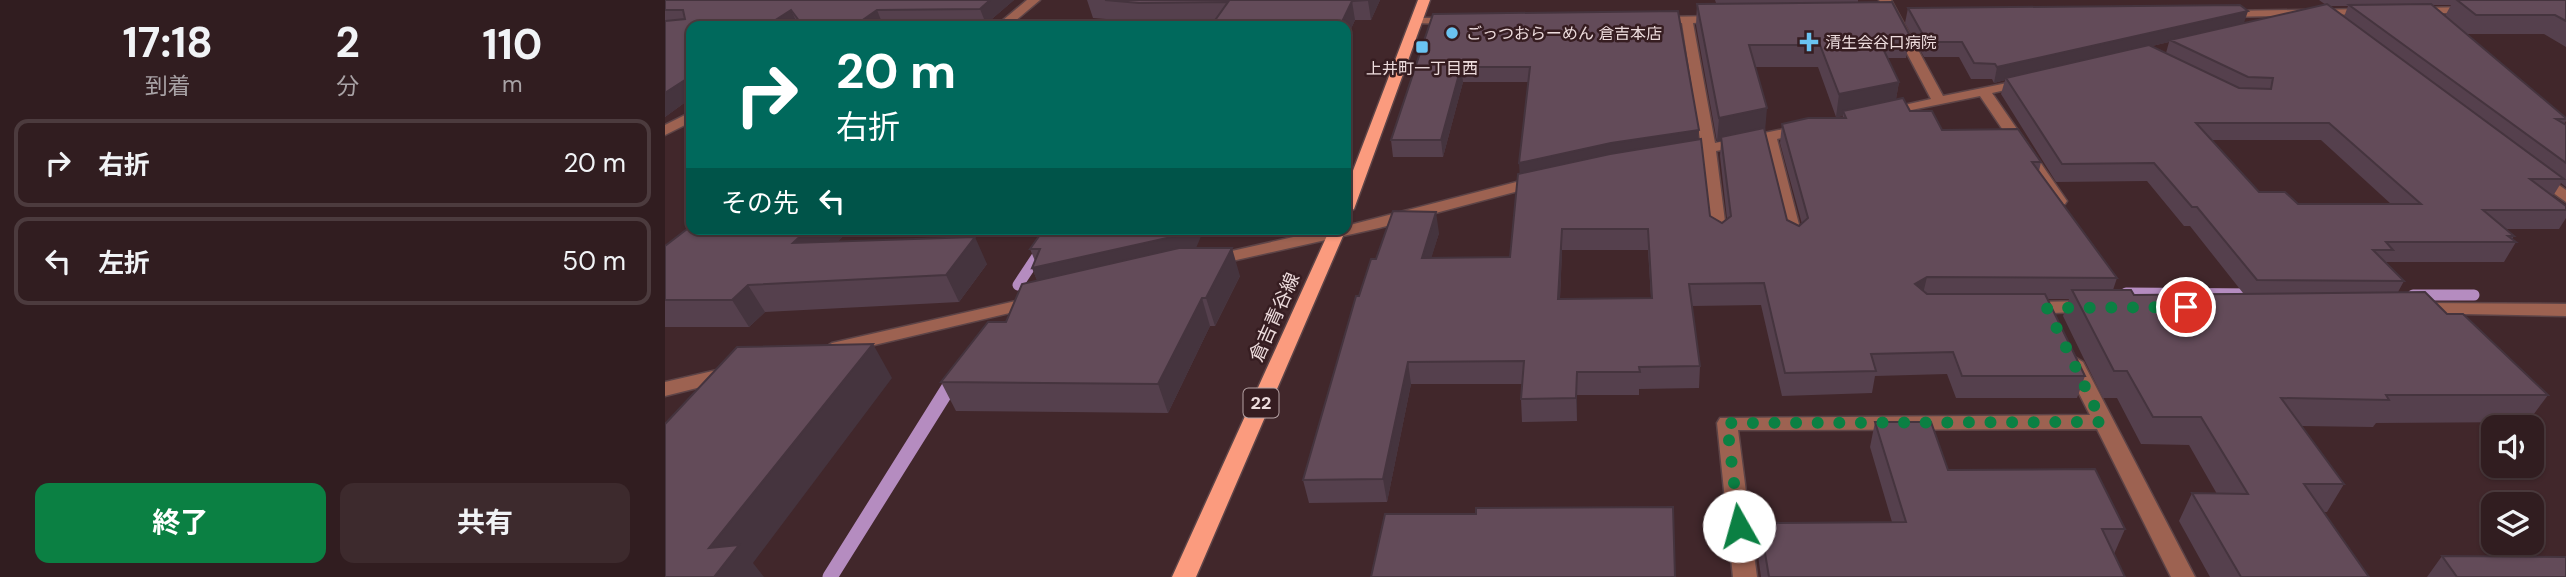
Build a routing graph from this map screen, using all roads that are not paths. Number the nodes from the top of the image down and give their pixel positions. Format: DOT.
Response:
graph roads {
  1 [pos="1034,0"];
  2 [pos="1424,0"];
  3 [pos="1885,0"];
  4 [pos="2306,0"];
  5 [pos="2426,10"];
  6 [pos="2482,10"];
  7 [pos="2375,11"];
  8 [pos="2401,11"];
  9 [pos="2324,13"];
  10 [pos="2204,14"];
  11 [pos="1906,16"];
  12 [pos="1885,17"];
  13 [pos="1728,19"];
  14 [pos="1645,20"];
  15 [pos="1687,20"];
  16 [pos="1008,21"];
  17 [pos="1416,21"];
  18 [pos="1465,21"];
  19 [pos="2260,27"];
  20 [pos="2446,27"];
  21 [pos="2346,29"];
  22 [pos="2038,78"];
  23 [pos="1984,90"];
  24 [pos="1940,102"];
  25 [pos="1874,115"];
  26 [pos="686,119"];
  27 [pos="1822,126"];
  28 [pos="665,131"];
  29 [pos="1769,136"];
  30 [pos="1709,151"];
  31 [pos="1671,155"];
  32 [pos="2533,172"];
  33 [pos="1552,178"];
  34 [pos="1351,196"];
  35 [pos="2566,197"];
  36 [pos="2069,216"];
  37 [pos="1351,228"];
  38 [pos="1317,235"];
  39 [pos="1336,235"];
  40 [pos="1719,237"];
  41 [pos="1795,240"];
  42 [pos="1190,265"];
  43 [pos="1055,297"];
  44 [pos="2103,307"];
  45 [pos="2006,308"];
  46 [pos="2047,308"];
  47 [pos="2403,309"];
  48 [pos="2566,310"];
  49 [pos="813,354"];
  50 [pos="746,370"];
  51 [pos="665,389"];
  52 [pos="2102,422"];
  53 [pos="1184,577"];
  54 [pos="1745,577"];
  55 [pos="2183,577"];
  1 -- 16 [label="street"];
  2 -- 17 [label="main road"];
  3 -- 12 [label="street"];
  4 -- 9 [label="street"];
  5 -- 6 [label="street"];
  5 -- 8 [label="street"];
  5 -- 20 [label="street"];
  7 -- 9 [label="street"];
  9 -- 10 [label="street"];
  9 -- 19 [label="street"];
  9 -- 21 [label="street"];
  11 -- 12 [label="street"];
  12 -- 24 [label="street"];
  13 -- 15 [label="street"];
  14 -- 15 [label="street"];
  15 -- 30 [label="street"];
  17 -- 18 [label="street"];
  17 -- 34 [label="main road"];
  22 -- 23 [label="street"];
  23 -- 24 [label="street"];
  23 -- 36 [label="street"];
  24 -- 25 [label="street"];
  26 -- 28 [label="street"];
  27 -- 29 [label="street"];
  29 -- 30 [label="street"];
  29 -- 41 [label="street"];
  30 -- 31 [label="street"];
  30 -- 40 [label="street"];
  32 -- 35 [label="street"];
  33 -- 37 [label="street"];
  38 -- 42 [label="street"];
  39 -- 53 [label="main road, 倉吉青谷線 / 22"];
  43 -- 49 [label="street"];
  44 -- 46 [label="street"];
  45 -- 46 [label="street"];
  46 -- 52 [label="street"];
  47 -- 48 [label="street"];
  50 -- 51 [label="street"];
  52 -- 54 [label="street"];
  52 -- 55 [label="street"];
}
